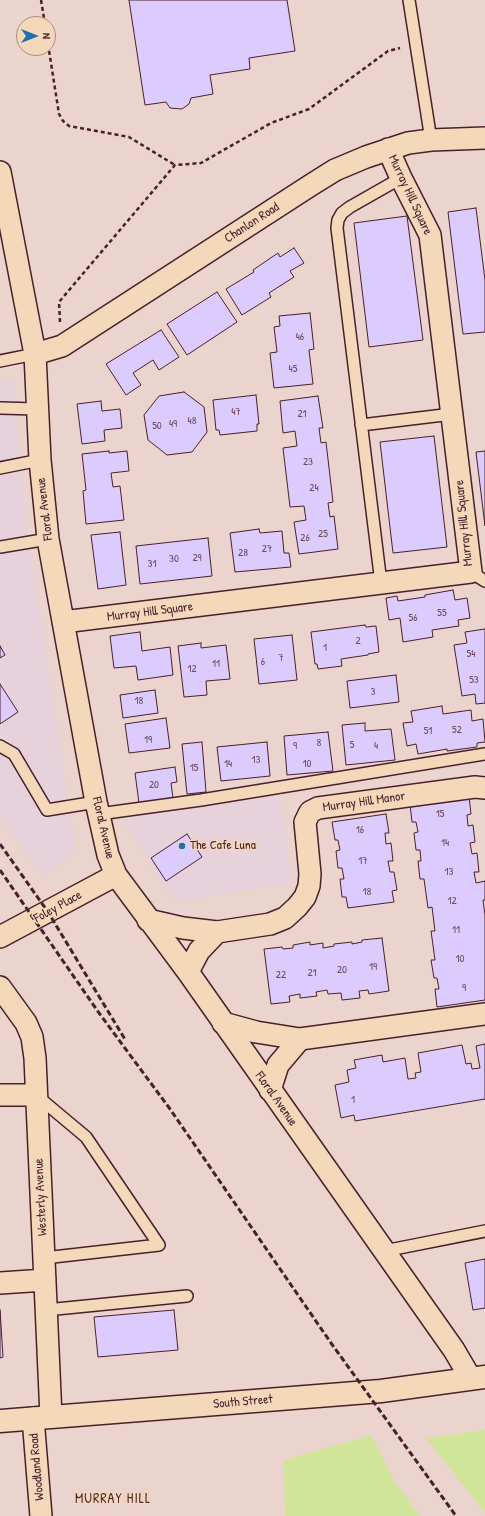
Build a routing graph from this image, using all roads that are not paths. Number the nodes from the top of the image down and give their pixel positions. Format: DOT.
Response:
graph roads {
  1 [pos="409,0"];
  2 [pos="485,138"];
  3 [pos="431,140"];
  4 [pos="388,149"];
  5 [pos="0,172"];
  6 [pos="401,178"];
  7 [pos="35,354"];
  8 [pos="0,361"];
  9 [pos="0,408"];
  10 [pos="37,409"];
  11 [pos="452,414"];
  12 [pos="361,425"];
  13 [pos="40,460"];
  14 [pos="0,468"];
  15 [pos="48,539"];
  16 [pos="0,547"];
  17 [pos="478,576"];
  18 [pos="381,583"];
  19 [pos="63,622"];
  20 [pos="0,746"];
  21 [pos="485,754"];
  22 [pos="485,788"];
  23 [pos="97,808"];
  24 [pos="116,875"];
  25 [pos="148,920"];
  26 [pos="217,932"];
  27 [pos="0,938"];
  28 [pos="188,972"];
  29 [pos="0,987"];
  30 [pos="485,1014"];
  31 [pos="223,1024"];
  32 [pos="300,1039"];
  33 [pos="270,1090"];
  34 [pos="0,1095"];
  35 [pos="36,1095"];
  36 [pos="485,1231"];
  37 [pos="384,1251"];
  38 [pos="44,1258"];
  39 [pos="45,1280"];
  40 [pos="0,1283"];
  41 [pos="186,1296"];
  42 [pos="46,1310"];
  43 [pos="478,1378"];
  44 [pos="42,1418"];
  45 [pos="0,1421"];
  46 [pos="41,1516"];
  1 -- 3 [label="lane"];
  2 -- 3 [label="street, Chanlon Road"];
  3 -- 4 [label="street, Chanlon Road"];
  4 -- 6 [label="street, Murray Hill Square"];
  4 -- 7 [label="street, Chanlon Road"];
  5 -- 7 [label="street, Floral Avenue"];
  6 -- 11 [label="street, Murray Hill Square"];
  6 -- 12 [label="lane"];
  7 -- 8 [label="lane"];
  7 -- 10 [label="street, Floral Avenue"];
  9 -- 10 [label="lane"];
  10 -- 13 [label="street, Floral Avenue"];
  11 -- 12 [label="lane"];
  11 -- 17 [label="street, Murray Hill Square"];
  12 -- 18 [label="lane"];
  13 -- 14 [label="lane"];
  13 -- 15 [label="street, Floral Avenue"];
  15 -- 16 [label="lane"];
  15 -- 19 [label="street, Floral Avenue"];
  17 -- 18 [label="street, Murray Hill Square"];
  18 -- 19 [label="street, Murray Hill Square"];
  19 -- 23 [label="street, Floral Avenue"];
  20 -- 23 [label="lane"];
  21 -- 23 [label="lane"];
  22 -- 26 [label="street, Murray Hill Manor"];
  23 -- 24 [label="street, Floral Avenue"];
  24 -- 25 [label="street, Floral Avenue"];
  24 -- 27 [label="street, Foley Place"];
  25 -- 26 [label="street, Murray Hill Manor"];
  25 -- 28 [label="street, Floral Avenue"];
  26 -- 28 [label="street"];
  28 -- 31 [label="street, Floral Avenue"];
  29 -- 35 [label="street, Westerly Avenue"];
  30 -- 32 [label="street"];
  31 -- 32 [label="street"];
  31 -- 33 [label="street, Floral Avenue"];
  32 -- 33 [label="street"];
  33 -- 37 [label="street, Floral Avenue"];
  34 -- 35 [label="street"];
  35 -- 38 [label="street, Westerly Avenue"];
  35 -- 38 [label="lane"];
  36 -- 37 [label="lane"];
  37 -- 43 [label="street, Floral Avenue"];
  38 -- 39 [label="street, Westerly Avenue"];
  39 -- 40 [label="street"];
  39 -- 42 [label="street, Westerly Avenue"];
  41 -- 42 [label="lane"];
  42 -- 44 [label="street, Westerly Avenue"];
  43 -- 44 [label="street, South Street"];
  44 -- 45 [label="street, South Street"];
  44 -- 46 [label="street, Woodland Road"];
}
